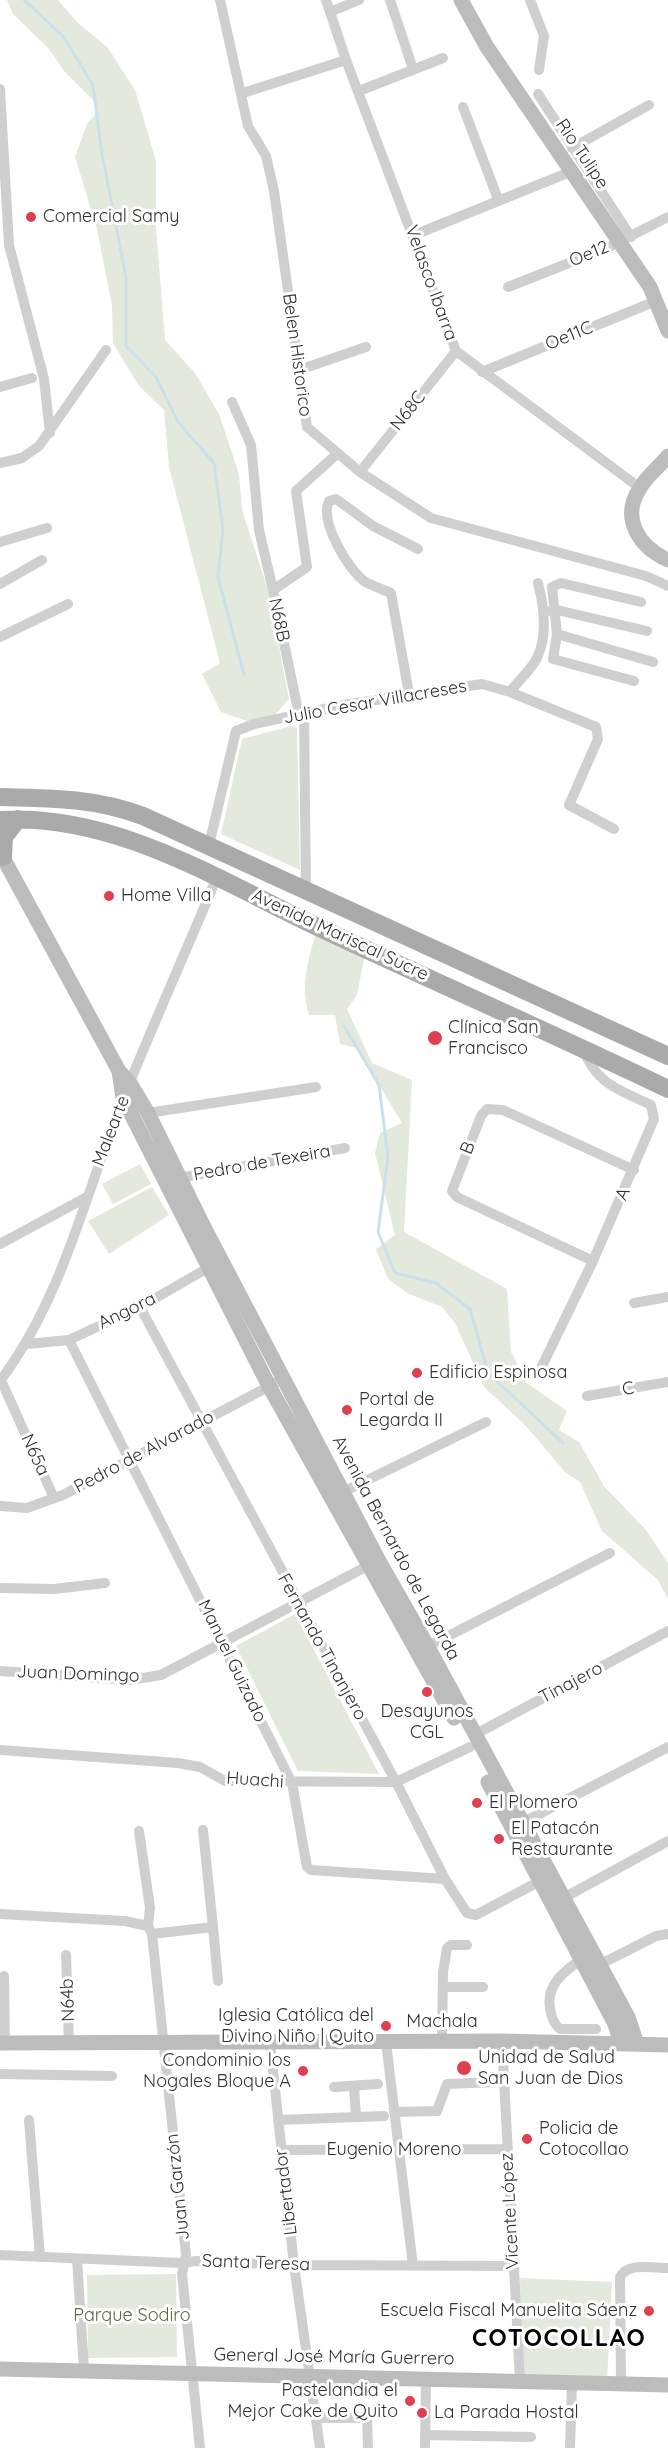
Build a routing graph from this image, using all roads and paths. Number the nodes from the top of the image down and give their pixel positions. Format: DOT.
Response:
graph roads {
  1 [pos="220,0"];
  2 [pos="326,0"];
  3 [pos="359,0"];
  4 [pos="390,0"];
  5 [pos="461,0"];
  6 [pos="530,0"];
  7 [pos="330,12"];
  8 [pos="444,58"];
  9 [pos="346,60"];
  10 [pos="413,69"];
  11 [pos="539,70"];
  12 [pos="0,89"];
  13 [pos="359,92"];
  14 [pos="243,93"];
  15 [pos="538,94"];
  16 [pos="649,105"];
  17 [pos="463,107"];
  18 [pos="572,148"];
  19 [pos="570,172"];
  20 [pos="498,199"];
  21 [pos="668,217"];
  22 [pos="414,235"];
  23 [pos="625,239"];
  24 [pos="4,246"];
  25 [pos="508,287"];
  26 [pos="656,301"];
  27 [pos="668,331"];
  28 [pos="366,347"];
  29 [pos="106,350"];
  30 [pos="456,351"];
  31 [pos="299,370"];
  32 [pos="482,372"];
  33 [pos="32,378"];
  34 [pos="0,387"];
  35 [pos="232,402"];
  36 [pos="50,433"];
  37 [pos="338,453"];
  38 [pos="668,456"];
  39 [pos="0,463"];
  40 [pos="360,472"];
  41 [pos="640,488"];
  42 [pos="47,528"];
  43 [pos="0,542"];
  44 [pos="418,549"];
  45 [pos="42,560"];
  46 [pos="668,560"];
  47 [pos="538,583"];
  48 [pos="0,584"];
  49 [pos="668,586"];
  50 [pos="273,591"];
  51 [pos="641,602"];
  52 [pos="69,604"];
  53 [pos="556,610"];
  54 [pos="544,613"];
  55 [pos="647,631"];
  56 [pos="557,634"];
  57 [pos="0,637"];
  58 [pos="653,662"];
  59 [pos="634,681"];
  60 [pos="510,692"];
  61 [pos="409,694"];
  62 [pos="302,714"];
  63 [pos="0,786"];
  64 [pos="0,797"];
  65 [pos="35,797"];
  66 [pos="9,820"];
  67 [pos="614,829"];
  68 [pos="209,845"];
  69 [pos="1,854"];
  70 [pos="218,877"];
  71 [pos="306,892"];
  72 [pos="583,1048"];
  73 [pos="668,1056"];
  74 [pos="119,1071"];
  75 [pos="130,1083"];
  76 [pos="316,1087"];
  77 [pos="668,1089"];
  78 [pos="123,1098"];
  79 [pos="148,1113"];
  80 [pos="345,1148"];
  81 [pos="634,1170"];
  82 [pos="179,1178"];
  83 [pos="87,1197"];
  84 [pos="0,1244"];
  85 [pos="592,1262"];
  86 [pos="215,1264"];
  87 [pos="668,1297"];
  88 [pos="634,1303"];
  89 [pos="140,1307"];
  90 [pos="69,1340"];
  91 [pos="27,1344"];
  92 [pos="542,1366"];
  93 [pos="283,1378"];
  94 [pos="0,1381"];
  95 [pos="668,1382"];
  96 [pos="269,1386"];
  97 [pos="587,1396"];
  98 [pos="486,1422"];
  99 [pos="201,1423"];
  100 [pos="130,1458"];
  101 [pos="343,1492"];
  102 [pos="54,1498"];
  103 [pos="0,1506"];
  104 [pos="610,1553"];
  105 [pos="373,1563"];
  106 [pos="105,1583"];
  107 [pos="0,1588"];
  108 [pos="297,1602"];
  109 [pos="668,1631"];
  110 [pos="223,1642"];
  111 [pos="423,1649"];
  112 [pos="0,1671"];
  113 [pos="472,1741"];
  114 [pos="668,1747"];
  115 [pos="0,1749"];
  116 [pos="396,1782"];
  117 [pos="292,1783"];
  118 [pos="517,1825"];
  119 [pos="203,1830"];
  120 [pos="139,1831"];
  121 [pos="668,1840"];
  122 [pos="445,1879"];
  123 [pos="540,1881"];
  124 [pos="558,1900"];
  125 [pos="0,1914"];
  126 [pos="213,1927"];
  127 [pos="150,1930"];
  128 [pos="668,1934"];
  129 [pos="467,1945"];
  130 [pos="66,1955"];
  131 [pos="582,1959"];
  132 [pos="598,1965"];
  133 [pos="4,1976"];
  134 [pos="218,1980"];
  135 [pos="443,1987"];
  136 [pos="483,1988"];
  137 [pos="596,2028"];
  138 [pos="502,2041"];
  139 [pos="270,2042"];
  140 [pos="386,2042"];
  141 [pos="2,2043"];
  142 [pos="163,2043"];
  143 [pos="442,2043"];
  144 [pos="69,2044"];
  145 [pos="621,2044"];
  146 [pos="637,2044"];
  147 [pos="668,2045"];
  148 [pos="0,2074"];
  149 [pos="112,2076"];
  150 [pos="495,2082"];
  151 [pos="378,2084"];
  152 [pos="354,2086"];
  153 [pos="334,2087"];
  154 [pos="389,2114"];
  155 [pos="356,2117"];
  156 [pos="29,2120"];
  157 [pos="278,2120"];
  158 [pos="507,2149"];
  159 [pos="280,2150"];
  160 [pos="399,2151"];
  161 [pos="0,2255"];
  162 [pos="40,2258"];
  163 [pos="77,2259"];
  164 [pos="182,2263"];
  165 [pos="294,2265"];
  166 [pos="413,2266"];
  167 [pos="513,2266"];
  168 [pos="668,2268"];
  169 [pos="0,2369"];
  170 [pos="84,2370"];
  171 [pos="193,2373"];
  172 [pos="311,2376"];
  173 [pos="426,2379"];
  174 [pos="520,2381"];
  175 [pos="572,2383"];
  176 [pos="621,2384"];
  177 [pos="668,2385"];
  178 [pos="316,2418"];
  179 [pos="425,2435"];
  180 [pos="531,2437"];
  181 [pos="200,2448"];
  182 [pos="320,2448"];
  183 [pos="368,2448"];
  184 [pos="425,2448"];
  185 [pos="570,2448"];
  1 -- 14 [label="street, Belen Historico"];
  2 -- 7 [label="street, Velasco Ibarra"];
  3 -- 7 [label="street"];
  4 -- 10 [label="street"];
  5 -- 19 [label="street, Rio Tulipe"];
  6 -- 11 [label="street"];
  7 -- 9 [label="street, Velasco Ibarra"];
  8 -- 10 [label="street"];
  9 -- 13 [label="street, Velasco Ibarra"];
  9 -- 14 [label="street"];
  10 -- 13 [label="street"];
  12 -- 24 [label="street"];
  13 -- 22 [label="street, Velasco Ibarra"];
  14 -- 31 [label="street, Belen Historico"];
  15 -- 18 [label="street"];
  16 -- 18 [label="street"];
  17 -- 20 [label="street"];
  18 -- 23 [label="street"];
  19 -- 20 [label="street"];
  19 -- 23 [label="street, Rio Tulipe"];
  20 -- 22 [label="street"];
  21 -- 23 [label="street, Oe12"];
  22 -- 30 [label="street, Velasco Ibarra"];
  23 -- 25 [label="street, Oe12"];
  23 -- 26 [label="street, Rio Tulipe"];
  24 -- 36 [label="street"];
  26 -- 27 [label="street, Rio Tulipe"];
  26 -- 32 [label="street, Oe11C"];
  28 -- 31 [label="street"];
  29 -- 36 [label="street"];
  30 -- 32 [label="street, Velasco Ibarra"];
  30 -- 40 [label="street, N68C"];
  31 -- 37 [label="street, Belen Historico"];
  32 -- 41 [label="street, Velasco Ibarra"];
  33 -- 34 [label="street"];
  35 -- 50 [label="street"];
  36 -- 39 [label="street"];
  37 -- 40 [label="street, Belen Historico"];
  37 -- 50 [label="street, N68B"];
  38 -- 41 [label="street"];
  40 -- 49 [label="street, Belen Historico"];
  41 -- 46 [label="street"];
  42 -- 43 [label="street"];
  44 -- 61 [label="street"];
  45 -- 48 [label="street"];
  47 -- 54 [label="street"];
  50 -- 62 [label="street, N68B"];
  51 -- 53 [label="street"];
  52 -- 57 [label="street"];
  53 -- 54 [label="street"];
  53 -- 55 [label="street"];
  53 -- 56 [label="street"];
  54 -- 60 [label="street"];
  56 -- 58 [label="street"];
  56 -- 59 [label="street"];
  60 -- 61 [label="street, Julio Cesar Villacreses"];
  60 -- 67 [label="street, Julio Cesar Villacreses"];
  61 -- 62 [label="street, Julio Cesar Villacreses"];
  62 -- 68 [label="street, Julio Cesar Villacreses"];
  62 -- 71 [label="street, N68B"];
  63 -- 65 [label="main road"];
  64 -- 65 [label="main road, Avenida Mariscal Sucre"];
  65 -- 68 [label="main road, Avenida Mariscal Sucre"];
  66 -- 69 [label="main road"];
  66 -- 70 [label="main road, Avenida Mariscal Sucre"];
  68 -- 71 [label="main road, Avenida Mariscal Sucre"];
  69 -- 74 [label="street, Avenida Bernardo de Legarda"];
  70 -- 72 [label="main road, Avenida Mariscal Sucre"];
  70 -- 75 [label="street, Malearte"];
  71 -- 73 [label="main road, Avenida Mariscal Sucre"];
  72 -- 77 [label="main road, Avenida Mariscal Sucre"];
  72 -- 81 [label="street, A"];
  74 -- 75 [label="street, Avenida Bernardo de Legarda"];
  74 -- 78 [label="street, Avenida Bernardo de Legarda"];
  75 -- 78 [label="street, Malearte"];
  75 -- 79 [label="street, Avenida Bernardo de Legarda"];
  76 -- 79 [label="street"];
  78 -- 83 [label="street, Malearte"];
  78 -- 86 [label="street, Avenida Bernardo de Legarda"];
  79 -- 82 [label="street, Avenida Bernardo de Legarda"];
  80 -- 82 [label="street, Pedro de Texeira"];
  81 -- 85 [label="street, A"];
  81 -- 85 [label="street, B"];
  82 -- 86 [label="street, Avenida Bernardo de Legarda"];
  83 -- 84 [label="street"];
  83 -- 91 [label="street, Malearte"];
  85 -- 92 [label="street, A"];
  86 -- 89 [label="street, Angora"];
  86 -- 93 [label="street, Avenida Bernardo de Legarda"];
  86 -- 96 [label="street, Avenida Bernardo de Legarda"];
  87 -- 88 [label="street"];
  89 -- 90 [label="street, Angora"];
  89 -- 99 [label="street, Fernando Tinanjero"];
  90 -- 91 [label="street, Angora"];
  90 -- 100 [label="street, Manuel Guizado"];
  91 -- 94 [label="street, Malearte"];
  93 -- 96 [label="street, Pedro de Alvarado"];
  93 -- 101 [label="street, Avenida Bernardo de Legarda"];
  94 -- 102 [label="street, N65a"];
  95 -- 97 [label="street, C"];
  96 -- 99 [label="street, Pedro de Alvarado"];
  96 -- 105 [label="street, Avenida Bernardo de Legarda"];
  98 -- 101 [label="street"];
  99 -- 100 [label="street, Pedro de Alvarado"];
  99 -- 108 [label="street, Fernando Tinanjero"];
  100 -- 102 [label="street, Pedro de Alvarado"];
  100 -- 110 [label="street, Manuel Guizado"];
  101 -- 105 [label="street, Avenida Bernardo de Legarda"];
  102 -- 103 [label="street, Pedro de Alvarado"];
  104 -- 111 [label="street"];
  105 -- 108 [label="street, Juan Domingo"];
  105 -- 111 [label="street, Avenida Bernardo de Legarda"];
  106 -- 107 [label="street"];
  108 -- 110 [label="street, Juan Domingo"];
  108 -- 116 [label="street, Fernando Tinanjero"];
  109 -- 113 [label="street, Tinajero"];
  110 -- 112 [label="street, Juan Domingo"];
  110 -- 117 [label="street, Manuel Guizado"];
  111 -- 113 [label="street, Avenida Bernardo de Legarda"];
  113 -- 116 [label="street, Huachi"];
  113 -- 118 [label="street, Avenida Bernardo de Legarda"];
  114 -- 118 [label="street"];
  115 -- 117 [label="street, Huachi"];
  116 -- 117 [label="street, Huachi"];
  116 -- 122 [label="street, Fernando Tinanjero"];
  117 -- 122 [label="street, Manuel Guizado"];
  118 -- 123 [label="street, Avenida Bernardo de Legarda"];
  118 -- 124 [label="street, Avenida Bernardo de Legarda"];
  119 -- 126 [label="street"];
  120 -- 127 [label="street, Juan Garzón"];
  121 -- 124 [label="street"];
  122 -- 123 [label="street, Fernando Tinanjero"];
  123 -- 124 [label="street, Avenida Bernardo de Legarda"];
  124 -- 131 [label="street, Avenida Bernardo de Legarda"];
  124 -- 132 [label="street, Avenida Bernardo de Legarda"];
  125 -- 127 [label="street"];
  126 -- 127 [label="street"];
  126 -- 134 [label="street"];
  127 -- 142 [label="street, Juan Garzón"];
  128 -- 132 [label="street"];
  129 -- 135 [label="street"];
  130 -- 144 [label="street, N64b"];
  131 -- 137 [label="street"];
  131 -- 145 [label="street, Avenida Bernardo de Legarda"];
  132 -- 146 [label="street, Avenida Bernardo de Legarda"];
  133 -- 141 [label="street"];
  135 -- 136 [label="street"];
  135 -- 143 [label="street"];
  138 -- 143 [label="street, Machala"];
  138 -- 145 [label="street, Machala"];
  138 -- 158 [label="street, Vicente López"];
  139 -- 140 [label="street, Machala"];
  139 -- 142 [label="street, Machala"];
  139 -- 157 [label="street, Libertador"];
  140 -- 143 [label="street, Machala"];
  140 -- 154 [label="street"];
  141 -- 144 [label="street, Machala"];
  142 -- 144 [label="street, Machala"];
  142 -- 164 [label="street, Juan Garzón"];
  145 -- 146 [label="street, Machala"];
  146 -- 147 [label="street, Machala"];
  148 -- 149 [label="street"];
  150 -- 154 [label="street"];
  151 -- 152 [label="street"];
  152 -- 153 [label="street"];
  152 -- 155 [label="street"];
  154 -- 155 [label="street"];
  154 -- 160 [label="street"];
  155 -- 157 [label="street"];
  156 -- 162 [label="street"];
  157 -- 159 [label="street, Libertador"];
  158 -- 160 [label="street, Eugenio Moreno"];
  158 -- 167 [label="street, Vicente López"];
  159 -- 160 [label="street, Eugenio Moreno"];
  159 -- 165 [label="street, Libertador"];
  160 -- 166 [label="street"];
  161 -- 162 [label="street, Santa Teresa"];
  162 -- 163 [label="street, Santa Teresa"];
  163 -- 164 [label="street, Santa Teresa"];
  163 -- 170 [label="street"];
  164 -- 165 [label="street, Santa Teresa"];
  164 -- 171 [label="street, Juan Garzón"];
  165 -- 166 [label="street, Santa Teresa"];
  165 -- 172 [label="street, Libertador"];
  166 -- 167 [label="street, Santa Teresa"];
  167 -- 174 [label="street, Vicente López"];
  168 -- 176 [label="street"];
  169 -- 170 [label="street, General José María Guerrero"];
  170 -- 171 [label="street, General José María Guerrero"];
  171 -- 172 [label="street, General José María Guerrero"];
  171 -- 181 [label="street, Juan Garzón"];
  172 -- 173 [label="street, General José María Guerrero"];
  172 -- 178 [label="street, Libertador"];
  173 -- 174 [label="street, General José María Guerrero"];
  173 -- 179 [label="street"];
  174 -- 175 [label="street, General José María Guerrero"];
  175 -- 176 [label="street, General José María Guerrero"];
  175 -- 185 [label="street"];
  176 -- 177 [label="street, General José María Guerrero"];
  178 -- 182 [label="street, Libertador"];
  178 -- 183 [label="street"];
  179 -- 180 [label="street"];
  179 -- 184 [label="street"];
}
